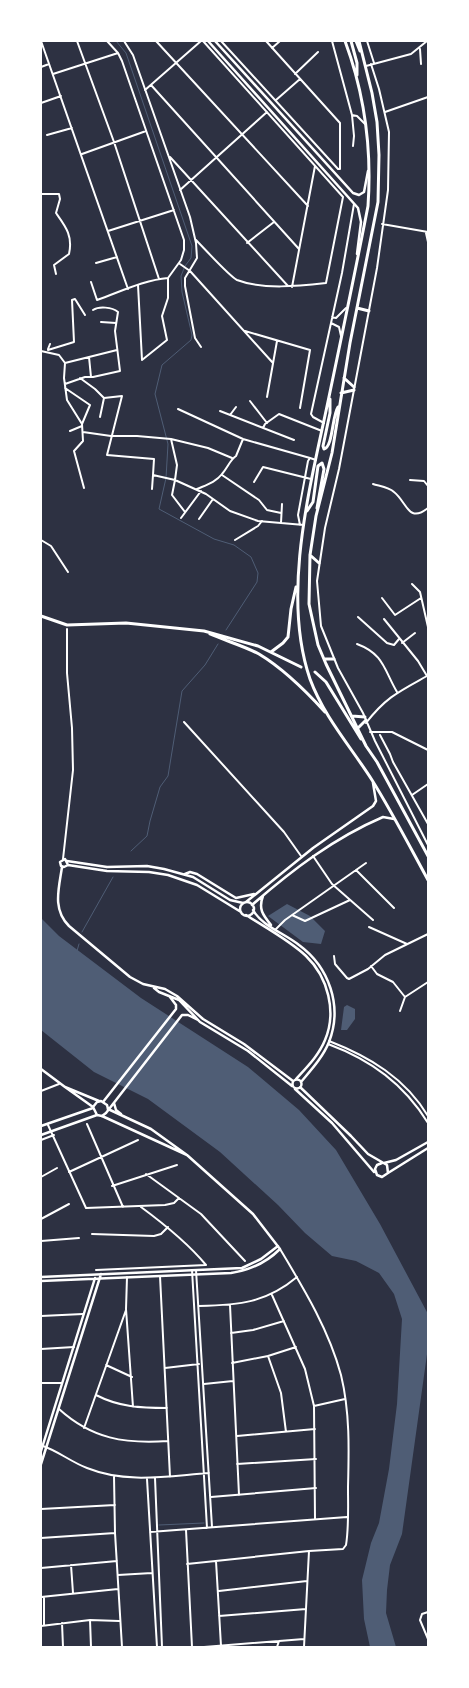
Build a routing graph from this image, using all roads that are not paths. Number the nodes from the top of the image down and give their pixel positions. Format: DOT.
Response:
graph roads {
  1 [pos="41,41"];
  2 [pos="77,41"];
  3 [pos="107,41"];
  4 [pos="124,41"];
  5 [pos="156,41"];
  6 [pos="202,41"];
  7 [pos="208,41"];
  8 [pos="215,41"];
  9 [pos="221,41"];
  10 [pos="266,41"];
  11 [pos="280,41"];
  12 [pos="332,41"];
  13 [pos="345,41"];
  14 [pos="351,41"];
  15 [pos="358,41"];
  16 [pos="367,41"];
  17 [pos="427,41"];
  18 [pos="272,48"];
  19 [pos="420,48"];
  20 [pos="318,52"];
  21 [pos="118,53"];
  22 [pos="176,62"];
  23 [pos="374,63"];
  24 [pos="50,64"];
  25 [pos="86,64"];
  26 [pos="371,64"];
  27 [pos="421,64"];
  28 [pos="365,66"];
  29 [pos="41,67"];
  30 [pos="53,74"];
  31 [pos="295,74"];
  32 [pos="300,79"];
  33 [pos="358,80"];
  34 [pos="256,84"];
  35 [pos="151,85"];
  36 [pos="251,88"];
  37 [pos="145,90"];
  38 [pos="61,96"];
  39 [pos="428,97"];
  40 [pos="276,100"];
  41 [pos="41,103"];
  42 [pos="267,112"];
  43 [pos="385,112"];
  44 [pos="352,115"];
  45 [pos="293,119"];
  46 [pos="290,122"];
  47 [pos="285,126"];
  48 [pos="367,126"];
  49 [pos="72,128"];
  50 [pos="282,129"];
  51 [pos="146,131"];
  52 [pos="242,135"];
  53 [pos="47,136"];
  54 [pos="114,142"];
  55 [pos="353,146"];
  56 [pos="370,152"];
  57 [pos="81,154"];
  58 [pos="169,156"];
  59 [pos="216,158"];
  60 [pos="315,166"];
  61 [pos="335,174"];
  62 [pos="191,180"];
  63 [pos="333,180"];
  64 [pos="180,190"];
  65 [pos="41,194"];
  66 [pos="354,203"];
  67 [pos="308,206"];
  68 [pos="174,210"];
  69 [pos="140,220"];
  70 [pos="274,222"];
  71 [pos="382,224"];
  72 [pos="108,231"];
  73 [pos="427,232"];
  74 [pos="195,239"];
  75 [pos="428,242"];
  76 [pos="248,243"];
  77 [pos="299,249"];
  78 [pos="117,257"];
  79 [pos="96,263"];
  80 [pos="357,263"];
  81 [pos="181,265"];
  82 [pos="190,271"];
  83 [pos="56,274"];
  84 [pos="168,278"];
  85 [pos="159,279"];
  86 [pos="91,282"];
  87 [pos="138,285"];
  88 [pos="288,286"];
  89 [pos="292,287"];
  90 [pos="128,289"];
  91 [pos="349,305"];
  92 [pos="357,308"];
  93 [pos="93,310"];
  94 [pos="369,311"];
  95 [pos="86,315"];
  96 [pos="332,317"];
  97 [pos="101,322"];
  98 [pos="116,323"];
  99 [pos="331,323"];
  100 [pos="244,331"];
  101 [pos="342,339"];
  102 [pos="277,341"];
  103 [pos="50,344"];
  104 [pos="201,347"];
  105 [pos="117,350"];
  106 [pos="41,351"];
  107 [pos="48,351"];
  108 [pos="88,357"];
  109 [pos="65,363"];
  110 [pos="273,363"];
  111 [pos="91,377"];
  112 [pos="80,378"];
  113 [pos="344,378"];
  114 [pos="65,384"];
  115 [pos="66,388"];
  116 [pos="354,388"];
  117 [pos="341,393"];
  118 [pos="267,397"];
  119 [pos="104,398"];
  120 [pos="329,398"];
  121 [pos="250,401"];
  122 [pos="339,405"];
  123 [pos="236,407"];
  124 [pos="300,408"];
  125 [pos="178,409"];
  126 [pos="220,411"];
  127 [pos="230,415"];
  128 [pos="100,417"];
  129 [pos="324,422"];
  130 [pos="267,423"];
  131 [pos="82,425"];
  132 [pos="263,428"];
  133 [pos="70,431"];
  134 [pos="322,431"];
  135 [pos="83,432"];
  136 [pos="111,436"];
  137 [pos="170,439"];
  138 [pos="243,439"];
  139 [pos="294,440"];
  140 [pos="232,458"];
  141 [pos="310,458"];
  142 [pos="316,460"];
  143 [pos="153,475"];
  144 [pos="222,475"];
  145 [pos="305,477"];
  146 [pos="312,479"];
  147 [pos="174,480"];
  148 [pos="410,480"];
  149 [pos="254,482"];
  150 [pos="373,484"];
  151 [pos="428,486"];
  152 [pos="84,488"];
  153 [pos="152,489"];
  154 [pos="197,489"];
  155 [pos="201,491"];
  156 [pos="213,499"];
  157 [pos="282,504"];
  158 [pos="428,508"];
  159 [pos="185,512"];
  160 [pos="281,513"];
  161 [pos="306,513"];
  162 [pos="316,516"];
  163 [pos="181,518"];
  164 [pos="199,519"];
  165 [pos="262,521"];
  166 [pos="281,523"];
  167 [pos="300,525"];
  168 [pos="305,526"];
  169 [pos="41,540"];
  170 [pos="235,540"];
  171 [pos="310,554"];
  172 [pos="319,563"];
  173 [pos="68,572"];
  174 [pos="297,581"];
  175 [pos="412,584"];
  176 [pos="382,598"];
  177 [pos="421,598"];
  178 [pos="41,616"];
  179 [pos="358,617"];
  180 [pos="427,619"];
  181 [pos="384,620"];
  182 [pos="428,627"];
  183 [pos="67,629"];
  184 [pos="204,630"];
  185 [pos="415,633"];
  186 [pos="399,639"];
  187 [pos="402,643"];
  188 [pos="357,644"];
  189 [pos="270,652"];
  190 [pos="324,659"];
  191 [pos="334,659"];
  192 [pos="302,667"];
  193 [pos="315,672"];
  194 [pos="397,692"];
  195 [pos="327,714"];
  196 [pos="352,716"];
  197 [pos="366,720"];
  198 [pos="184,722"];
  199 [pos="358,728"];
  200 [pos="370,732"];
  201 [pos="380,735"];
  202 [pos="366,746"];
  203 [pos="428,750"];
  204 [pos="373,782"];
  205 [pos="428,784"];
  206 [pos="412,795"];
  207 [pos="394,819"];
  208 [pos="428,824"];
  209 [pos="428,845"];
  210 [pos="301,856"];
  211 [pos="313,856"];
  212 [pos="428,856"];
  213 [pos="63,859"];
  214 [pos="68,863"];
  215 [pos="366,863"];
  216 [pos="62,867"];
  217 [pos="356,870"];
  218 [pos="184,874"];
  219 [pos="428,880"];
  220 [pos="333,885"];
  221 [pos="256,893"];
  222 [pos="263,896"];
  223 [pos="350,900"];
  224 [pos="245,903"];
  225 [pos="252,905"];
  226 [pos="394,908"];
  227 [pos="253,910"];
  228 [pos="241,912"];
  229 [pos="246,915"];
  230 [pos="292,915"];
  231 [pos="373,920"];
  232 [pos="369,927"];
  233 [pos="274,928"];
  234 [pos="428,934"];
  235 [pos="407,944"];
  236 [pos="334,956"];
  237 [pos="371,966"];
  238 [pos="428,982"];
  239 [pos="154,987"];
  240 [pos="170,996"];
  241 [pos="405,997"];
  242 [pos="400,1011"];
  243 [pos="198,1020"];
  244 [pos="329,1043"];
  245 [pos="41,1069"];
  246 [pos="295,1080"];
  247 [pos="301,1082"];
  248 [pos="59,1084"];
  249 [pos="292,1086"];
  250 [pos="65,1087"];
  251 [pos="300,1087"];
  252 [pos="295,1089"];
  253 [pos="41,1091"];
  254 [pos="99,1101"];
  255 [pos="103,1102"];
  256 [pos="115,1102"];
  257 [pos="93,1108"];
  258 [pos="108,1109"];
  259 [pos="121,1114"];
  260 [pos="97,1115"];
  261 [pos="102,1116"];
  262 [pos="428,1116"];
  263 [pos="87,1124"];
  264 [pos="428,1124"];
  265 [pos="48,1125"];
  266 [pos="41,1126"];
  267 [pos="52,1130"];
  268 [pos="41,1135"];
  269 [pos="54,1135"];
  270 [pos="41,1140"];
  271 [pos="138,1140"];
  272 [pos="428,1142"];
  273 [pos="428,1148"];
  274 [pos="187,1155"];
  275 [pos="100,1158"];
  276 [pos="383,1163"];
  277 [pos="177,1165"];
  278 [pos="57,1168"];
  279 [pos="69,1172"];
  280 [pos="388,1173"];
  281 [pos="146,1174"];
  282 [pos="376,1174"];
  283 [pos="41,1177"];
  284 [pos="112,1186"];
  285 [pos="180,1198"];
  286 [pos="69,1204"];
  287 [pos="140,1206"];
  288 [pos="123,1207"];
  289 [pos="41,1219"];
  290 [pos="168,1227"];
  291 [pos="92,1234"];
  292 [pos="79,1238"];
  293 [pos="41,1241"];
  294 [pos="278,1246"];
  295 [pos="280,1249"];
  296 [pos="245,1261"];
  297 [pos="96,1270"];
  298 [pos="194,1270"];
  299 [pos="96,1274"];
  300 [pos="101,1274"];
  301 [pos="192,1274"];
  302 [pos="196,1274"];
  303 [pos="160,1275"];
  304 [pos="41,1277"];
  305 [pos="127,1277"];
  306 [pos="297,1277"];
  307 [pos="95,1278"];
  308 [pos="100,1278"];
  309 [pos="41,1280"];
  310 [pos="272,1295"];
  311 [pos="230,1305"];
  312 [pos="200,1306"];
  313 [pos="126,1309"];
  314 [pos="83,1314"];
  315 [pos="41,1316"];
  316 [pos="284,1321"];
  317 [pos="230,1333"];
  318 [pos="296,1347"];
  319 [pos="74,1348"];
  320 [pos="41,1349"];
  321 [pos="268,1356"];
  322 [pos="232,1362"];
  323 [pos="199,1364"];
  324 [pos="106,1365"];
  325 [pos="165,1368"];
  326 [pos="132,1377"];
  327 [pos="233,1381"];
  328 [pos="41,1383"];
  329 [pos="62,1383"];
  330 [pos="204,1384"];
  331 [pos="96,1394"];
  332 [pos="345,1399"];
  333 [pos="314,1406"];
  334 [pos="58,1408"];
  335 [pos="133,1408"];
  336 [pos="167,1408"];
  337 [pos="84,1428"];
  338 [pos="316,1429"];
  339 [pos="286,1432"];
  340 [pos="236,1436"];
  341 [pos="168,1441"];
  342 [pos="43,1446"];
  343 [pos="47,1447"];
  344 [pos="41,1451"];
  345 [pos="316,1459"];
  346 [pos="41,1464"];
  347 [pos="237,1464"];
  348 [pos="205,1474"];
  349 [pos="209,1474"];
  350 [pos="114,1476"];
  351 [pos="170,1477"];
  352 [pos="154,1478"];
  353 [pos="147,1479"];
  354 [pos="316,1488"];
  355 [pos="239,1495"];
  356 [pos="211,1497"];
  357 [pos="114,1505"];
  358 [pos="41,1509"];
  359 [pos="347,1517"];
  360 [pos="315,1519"];
  361 [pos="212,1527"];
  362 [pos="207,1528"];
  363 [pos="186,1530"];
  364 [pos="150,1532"];
  365 [pos="156,1532"];
  366 [pos="115,1533"];
  367 [pos="41,1538"];
  368 [pos="309,1551"];
  369 [pos="117,1561"];
  370 [pos="216,1561"];
  371 [pos="187,1564"];
  372 [pos="71,1565"];
  373 [pos="41,1568"];
  374 [pos="152,1573"];
  375 [pos="118,1575"];
  376 [pos="307,1581"];
  377 [pos="118,1589"];
  378 [pos="219,1591"];
  379 [pos="72,1593"];
  380 [pos="42,1597"];
  381 [pos="306,1610"];
  382 [pos="428,1612"];
  383 [pos="219,1616"];
  384 [pos="90,1620"];
  385 [pos="120,1621"];
  386 [pos="62,1623"];
  387 [pos="42,1626"];
  388 [pos="304,1639"];
  389 [pos="428,1639"];
  390 [pos="279,1640"];
  391 [pos="221,1646"];
  392 [pos="63,1647"];
  393 [pos="91,1647"];
  394 [pos="122,1647"];
  395 [pos="157,1647"];
  396 [pos="162,1647"];
  397 [pos="192,1647"];
  398 [pos="204,1647"];
  399 [pos="277,1647"];
  400 [pos="304,1647"];
  1 -- 24 [label="street"];
  2 -- 25 [label="street"];
  3 -- 21 [label="street"];
  4 -- 37 [label="street"];
  5 -- 22 [label="street"];
  6 -- 22 [label="street"];
  6 -- 42 [label="street"];
  7 -- 36 [label="main road"];
  8 -- 34 [label="main road"];
  9 -- 40 [label="street"];
  10 -- 18 [label="street"];
  11 -- 18 [label="street"];
  12 -- 44 [label="street"];
  13 -- 33 [label="highway"];
  14 -- 33 [label="highway"];
  15 -- 28 [label="highway"];
  16 -- 23 [label="street"];
  17 -- 19 [label="street"];
  18 -- 31 [label="street"];
  19 -- 23 [label="street"];
  19 -- 27 [label="street"];
  20 -- 31 [label="street"];
  21 -- 25 [label="street"];
  21 -- 51 [label="street"];
  22 -- 35 [label="street"];
  22 -- 52 [label="street"];
  23 -- 26 [label="street"];
  24 -- 29 [label="street"];
  24 -- 30 [label="street"];
  25 -- 30 [label="street"];
  25 -- 54 [label="street"];
  26 -- 28 [label="street"];
  26 -- 43 [label="street"];
  28 -- 92 [label="highway"];
  30 -- 38 [label="street"];
  31 -- 32 [label="street"];
  32 -- 40 [label="street"];
  32 -- 45 [label="street"];
  33 -- 48 [label="highway"];
  34 -- 36 [label="main road"];
  34 -- 46 [label="main road"];
  35 -- 37 [label="street"];
  35 -- 59 [label="street"];
  36 -- 47 [label="main road"];
  37 -- 58 [label="street"];
  38 -- 41 [label="street"];
  38 -- 49 [label="street"];
  39 -- 43 [label="street"];
  40 -- 45 [label="street"];
  42 -- 50 [label="street"];
  42 -- 52 [label="street"];
  43 -- 71 [label="street"];
  44 -- 48 [label="street"];
  44 -- 55 [label="street"];
  45 -- 46 [label="street"];
  46 -- 61 [label="main road"];
  47 -- 50 [label="street"];
  47 -- 63 [label="main road"];
  48 -- 56 [label="highway"];
  49 -- 53 [label="street"];
  49 -- 57 [label="street"];
  50 -- 60 [label="street"];
  51 -- 54 [label="street"];
  51 -- 68 [label="street"];
  52 -- 59 [label="street"];
  52 -- 67 [label="street"];
  54 -- 57 [label="street"];
  54 -- 69 [label="street"];
  56 -- 61 [label="main road"];
  56 -- 80 [label="highway"];
  57 -- 72 [label="street"];
  58 -- 62 [label="street"];
  58 -- 64 [label="street"];
  59 -- 62 [label="street"];
  59 -- 70 [label="street"];
  60 -- 67 [label="street"];
  60 -- 89 [label="street"];
  61 -- 63 [label="main road"];
  62 -- 64 [label="street"];
  62 -- 76 [label="street"];
  63 -- 66 [label="main road"];
  64 -- 74 [label="street"];
  65 -- 83 [label="street"];
  66 -- 80 [label="main road"];
  66 -- 96 [label="street"];
  67 -- 77 [label="street"];
  68 -- 69 [label="street"];
  68 -- 81 [label="street"];
  69 -- 72 [label="street"];
  69 -- 85 [label="street"];
  70 -- 76 [label="street"];
  70 -- 77 [label="street"];
  71 -- 73 [label="street"];
  71 -- 94 [label="street"];
  72 -- 78 [label="street"];
  73 -- 75 [label="street"];
  74 -- 82 [label="street"];
  74 -- 88 [label="street"];
  76 -- 88 [label="street"];
  77 -- 89 [label="street"];
  78 -- 79 [label="street"];
  78 -- 90 [label="street"];
  80 -- 91 [label="highway"];
  81 -- 82 [label="street"];
  81 -- 84 [label="street"];
  82 -- 100 [label="street"];
  82 -- 104 [label="street"];
  84 -- 85 [label="street"];
  84 -- 87 [label="street"];
  85 -- 87 [label="street"];
  86 -- 90 [label="street"];
  87 -- 90 [label="street"];
  88 -- 89 [label="street"];
  91 -- 96 [label="street"];
  91 -- 101 [label="highway"];
  92 -- 94 [label="highway"];
  92 -- 113 [label="highway"];
  93 -- 98 [label="street"];
  94 -- 116 [label="street"];
  95 -- 107 [label="street"];
  96 -- 99 [label="street"];
  97 -- 98 [label="street"];
  98 -- 105 [label="street"];
  99 -- 101 [label="street"];
  99 -- 129 [label="street"];
  100 -- 102 [label="street"];
  100 -- 110 [label="street"];
  101 -- 120 [label="highway"];
  102 -- 110 [label="street"];
  102 -- 124 [label="street"];
  103 -- 107 [label="street"];
  105 -- 108 [label="street"];
  105 -- 111 [label="street"];
  106 -- 107 [label="street"];
  107 -- 109 [label="street"];
  108 -- 109 [label="street"];
  108 -- 111 [label="street"];
  109 -- 114 [label="street"];
  110 -- 118 [label="street"];
  111 -- 112 [label="street"];
  112 -- 114 [label="street"];
  112 -- 119 [label="street"];
  113 -- 116 [label="highway"];
  113 -- 117 [label="highway"];
  114 -- 115 [label="street"];
  115 -- 131 [label="street"];
  115 -- 131 [label="street"];
  116 -- 117 [label="highway"];
  116 -- 172 [label="street"];
  117 -- 122 [label="highway"];
  119 -- 128 [label="street"];
  119 -- 136 [label="street"];
  120 -- 122 [label="highway"];
  120 -- 129 [label="highway"];
  121 -- 130 [label="street"];
  122 -- 162 [label="highway"];
  123 -- 127 [label="street"];
  125 -- 138 [label="street"];
  126 -- 127 [label="street"];
  127 -- 132 [label="street"];
  129 -- 134 [label="highway"];
  130 -- 132 [label="street"];
  130 -- 134 [label="street"];
  131 -- 133 [label="street"];
  131 -- 135 [label="street"];
  132 -- 139 [label="street"];
  134 -- 142 [label="highway"];
  135 -- 136 [label="street"];
  135 -- 152 [label="street"];
  136 -- 137 [label="street"];
  136 -- 143 [label="street"];
  137 -- 140 [label="street"];
  137 -- 147 [label="street"];
  138 -- 140 [label="street"];
  138 -- 141 [label="street"];
  140 -- 144 [label="street"];
  141 -- 142 [label="street"];
  141 -- 145 [label="street"];
  142 -- 146 [label="highway"];
  143 -- 147 [label="street"];
  143 -- 153 [label="street"];
  144 -- 154 [label="street"];
  144 -- 160 [label="street"];
  145 -- 146 [label="street"];
  145 -- 149 [label="street"];
  145 -- 167 [label="street"];
  146 -- 161 [label="highway"];
  147 -- 154 [label="street"];
  147 -- 159 [label="street"];
  148 -- 151 [label="street"];
  150 -- 158 [label="street"];
  154 -- 155 [label="street"];
  155 -- 156 [label="street"];
  155 -- 159 [label="street"];
  156 -- 164 [label="street"];
  156 -- 165 [label="street"];
  157 -- 160 [label="street"];
  159 -- 163 [label="street"];
  160 -- 166 [label="street"];
  161 -- 162 [label="highway"];
  161 -- 168 [label="highway"];
  162 -- 171 [label="highway"];
  165 -- 166 [label="street"];
  165 -- 170 [label="street"];
  166 -- 167 [label="street"];
  167 -- 168 [label="street"];
  168 -- 174 [label="highway"];
  169 -- 173 [label="street"];
  171 -- 172 [label="highway"];
  171 -- 190 [label="highway"];
  172 -- 191 [label="street"];
  174 -- 189 [label="highway"];
  174 -- 195 [label="highway"];
  175 -- 177 [label="street"];
  176 -- 177 [label="street"];
  177 -- 180 [label="street"];
  178 -- 184 [label="highway"];
  179 -- 186 [label="street"];
  180 -- 182 [label="street"];
  181 -- 186 [label="street"];
  183 -- 213 [label="street"];
  184 -- 189 [label="highway"];
  184 -- 195 [label="highway"];
  185 -- 187 [label="street"];
  186 -- 187 [label="street"];
  187 -- 194 [label="street"];
  188 -- 194 [label="street"];
  189 -- 192 [label="highway"];
  190 -- 191 [label="highway"];
  190 -- 196 [label="highway"];
  191 -- 197 [label="street"];
  193 -- 202 [label="highway"];
  194 -- 197 [label="street"];
  195 -- 204 [label="highway"];
  196 -- 197 [label="highway"];
  196 -- 199 [label="highway"];
  197 -- 199 [label="highway"];
  197 -- 200 [label="street"];
  198 -- 210 [label="street"];
  199 -- 202 [label="highway"];
  200 -- 203 [label="street"];
  200 -- 209 [label="street"];
  201 -- 206 [label="street"];
  202 -- 212 [label="highway"];
  204 -- 207 [label="highway"];
  204 -- 210 [label="main road"];
  205 -- 206 [label="street"];
  206 -- 208 [label="street"];
  207 -- 211 [label="main road"];
  207 -- 219 [label="highway"];
  210 -- 221 [label="main road"];
  211 -- 220 [label="street"];
  211 -- 222 [label="main road"];
  213 -- 214 [label="main road"];
  213 -- 216 [label="main road"];
  214 -- 216 [label="main road"];
  214 -- 218 [label="main road"];
  214 -- 228 [label="main road"];
  215 -- 217 [label="street"];
  216 -- 239 [label="main road"];
  217 -- 220 [label="street"];
  217 -- 226 [label="street"];
  218 -- 221 [label="main road"];
  218 -- 224 [label="main road"];
  220 -- 223 [label="street"];
  220 -- 230 [label="street"];
  221 -- 224 [label="main road"];
  222 -- 225 [label="main road"];
  222 -- 233 [label="main road"];
  223 -- 230 [label="street"];
  223 -- 231 [label="street"];
  224 -- 225 [label="main road"];
  224 -- 228 [label="main road"];
  225 -- 227 [label="main road"];
  227 -- 229 [label="main road"];
  227 -- 233 [label="main road"];
  228 -- 229 [label="main road"];
  229 -- 246 [label="main road"];
  230 -- 233 [label="street"];
  232 -- 235 [label="street"];
  233 -- 244 [label="main road"];
  234 -- 235 [label="street"];
  235 -- 237 [label="street"];
  236 -- 237 [label="street"];
  237 -- 241 [label="street"];
  238 -- 241 [label="street"];
  239 -- 240 [label="main road"];
  239 -- 246 [label="main road"];
  240 -- 243 [label="main road"];
  240 -- 255 [label="main road"];
  241 -- 242 [label="street"];
  243 -- 249 [label="main road"];
  243 -- 256 [label="main road"];
  244 -- 247 [label="main road"];
  244 -- 262 [label="street"];
  244 -- 264 [label="street"];
  245 -- 248 [label="main road"];
  246 -- 247 [label="main road"];
  246 -- 249 [label="main road"];
  247 -- 251 [label="main road"];
  248 -- 250 [label="main road"];
  248 -- 253 [label="street"];
  249 -- 252 [label="main road"];
  250 -- 254 [label="main road"];
  250 -- 257 [label="main road"];
  251 -- 252 [label="main road"];
  251 -- 276 [label="main road"];
  252 -- 282 [label="main road"];
  254 -- 255 [label="main road"];
  254 -- 257 [label="main road"];
  255 -- 258 [label="main road"];
  256 -- 258 [label="main road"];
  256 -- 259 [label="main road"];
  257 -- 260 [label="main road"];
  257 -- 265 [label="main road"];
  258 -- 259 [label="main road"];
  258 -- 261 [label="main road"];
  259 -- 274 [label="main road"];
  260 -- 261 [label="main road"];
  260 -- 267 [label="main road"];
  261 -- 274 [label="main road"];
  263 -- 275 [label="street"];
  265 -- 266 [label="main road"];
  265 -- 267 [label="street"];
  267 -- 268 [label="main road"];
  267 -- 269 [label="street"];
  269 -- 270 [label="street"];
  269 -- 279 [label="street"];
  271 -- 275 [label="street"];
  272 -- 276 [label="main road"];
  273 -- 280 [label="main road"];
  274 -- 294 [label="main road"];
  275 -- 279 [label="street"];
  275 -- 284 [label="street"];
  276 -- 280 [label="main road"];
  276 -- 282 [label="main road"];
  277 -- 281 [label="street"];
  278 -- 283 [label="street"];
  279 -- 288 [label="street"];
  280 -- 282 [label="main road"];
  281 -- 284 [label="street"];
  281 -- 285 [label="street"];
  284 -- 288 [label="street"];
  285 -- 287 [label="street"];
  285 -- 296 [label="street"];
  286 -- 289 [label="street"];
  287 -- 288 [label="street"];
  287 -- 290 [label="street"];
  290 -- 291 [label="street"];
  290 -- 297 [label="street"];
  292 -- 293 [label="street"];
  294 -- 295 [label="main road"];
  294 -- 298 [label="main road"];
  295 -- 302 [label="main road"];
  295 -- 306 [label="street"];
  298 -- 300 [label="main road"];
  298 -- 301 [label="street"];
  298 -- 302 [label="street"];
  299 -- 300 [label="main road"];
  299 -- 304 [label="main road"];
  299 -- 307 [label="main road"];
  300 -- 308 [label="main road"];
  301 -- 302 [label="main road"];
  301 -- 303 [label="main road"];
  301 -- 323 [label="street"];
  302 -- 312 [label="street"];
  303 -- 305 [label="main road"];
  303 -- 325 [label="street"];
  305 -- 308 [label="main road"];
  305 -- 313 [label="street"];
  306 -- 310 [label="street"];
  306 -- 332 [label="street"];
  307 -- 308 [label="main road"];
  307 -- 309 [label="main road"];
  307 -- 314 [label="main road"];
  308 -- 334 [label="main road"];
  310 -- 311 [label="street"];
  310 -- 316 [label="street"];
  311 -- 312 [label="street"];
  311 -- 317 [label="street"];
  312 -- 330 [label="street"];
  313 -- 324 [label="street"];
  313 -- 326 [label="street"];
  314 -- 315 [label="street"];
  314 -- 319 [label="main road"];
  316 -- 317 [label="street"];
  316 -- 318 [label="street"];
  317 -- 322 [label="street"];
  318 -- 321 [label="street"];
  318 -- 333 [label="street"];
  319 -- 320 [label="street"];
  319 -- 329 [label="main road"];
  321 -- 322 [label="street"];
  321 -- 339 [label="street"];
  322 -- 327 [label="street"];
  323 -- 325 [label="street"];
  323 -- 348 [label="street"];
  324 -- 326 [label="street"];
  324 -- 331 [label="street"];
  325 -- 336 [label="street"];
  326 -- 335 [label="street"];
  327 -- 330 [label="street"];
  327 -- 340 [label="street"];
  328 -- 329 [label="street"];
  329 -- 342 [label="main road"];
  330 -- 349 [label="street"];
  331 -- 335 [label="street"];
  331 -- 337 [label="street"];
  332 -- 333 [label="street"];
  332 -- 359 [label="street"];
  333 -- 338 [label="street"];
  334 -- 337 [label="street"];
  334 -- 343 [label="main road"];
  335 -- 336 [label="street"];
  336 -- 341 [label="street"];
  337 -- 341 [label="street"];
  338 -- 339 [label="street"];
  338 -- 345 [label="street"];
  339 -- 340 [label="street"];
  340 -- 347 [label="street"];
  341 -- 351 [label="street"];
  342 -- 343 [label="street"];
  342 -- 344 [label="main road"];
  343 -- 346 [label="main road"];
  343 -- 350 [label="street"];
  345 -- 347 [label="street"];
  345 -- 354 [label="street"];
  347 -- 355 [label="street"];
  348 -- 349 [label="street"];
  348 -- 351 [label="street"];
  348 -- 362 [label="street"];
  349 -- 356 [label="street"];
  350 -- 353 [label="street"];
  350 -- 357 [label="street"];
  351 -- 352 [label="street"];
  352 -- 353 [label="street"];
  352 -- 365 [label="street"];
  353 -- 364 [label="street"];
  354 -- 355 [label="street"];
  354 -- 360 [label="street"];
  355 -- 356 [label="street"];
  356 -- 361 [label="street"];
  357 -- 358 [label="street"];
  357 -- 366 [label="street"];
  359 -- 360 [label="street"];
  359 -- 368 [label="street"];
  360 -- 361 [label="street"];
  361 -- 362 [label="street"];
  362 -- 363 [label="street"];
  363 -- 365 [label="street"];
  363 -- 371 [label="street"];
  364 -- 365 [label="street"];
  364 -- 374 [label="street"];
  365 -- 396 [label="street"];
  366 -- 367 [label="street"];
  366 -- 369 [label="street"];
  368 -- 370 [label="street"];
  368 -- 376 [label="street"];
  369 -- 372 [label="street"];
  369 -- 375 [label="street"];
  370 -- 371 [label="street"];
  370 -- 378 [label="street"];
  371 -- 397 [label="street"];
  372 -- 373 [label="street"];
  372 -- 379 [label="street"];
  374 -- 375 [label="street"];
  374 -- 395 [label="street"];
  375 -- 377 [label="street"];
  376 -- 378 [label="street"];
  376 -- 381 [label="street"];
  377 -- 379 [label="street"];
  377 -- 385 [label="street"];
  378 -- 383 [label="street"];
  379 -- 380 [label="street"];
  380 -- 387 [label="street"];
  381 -- 383 [label="street"];
  381 -- 388 [label="street"];
  382 -- 389 [label="street"];
  383 -- 391 [label="street"];
  384 -- 385 [label="street"];
  384 -- 386 [label="street"];
  384 -- 393 [label="street"];
  385 -- 394 [label="street"];
  386 -- 387 [label="street"];
  386 -- 392 [label="street"];
  388 -- 390 [label="street"];
  388 -- 400 [label="street"];
  390 -- 391 [label="street"];
  390 -- 399 [label="street"];
  391 -- 398 [label="street"];
}
